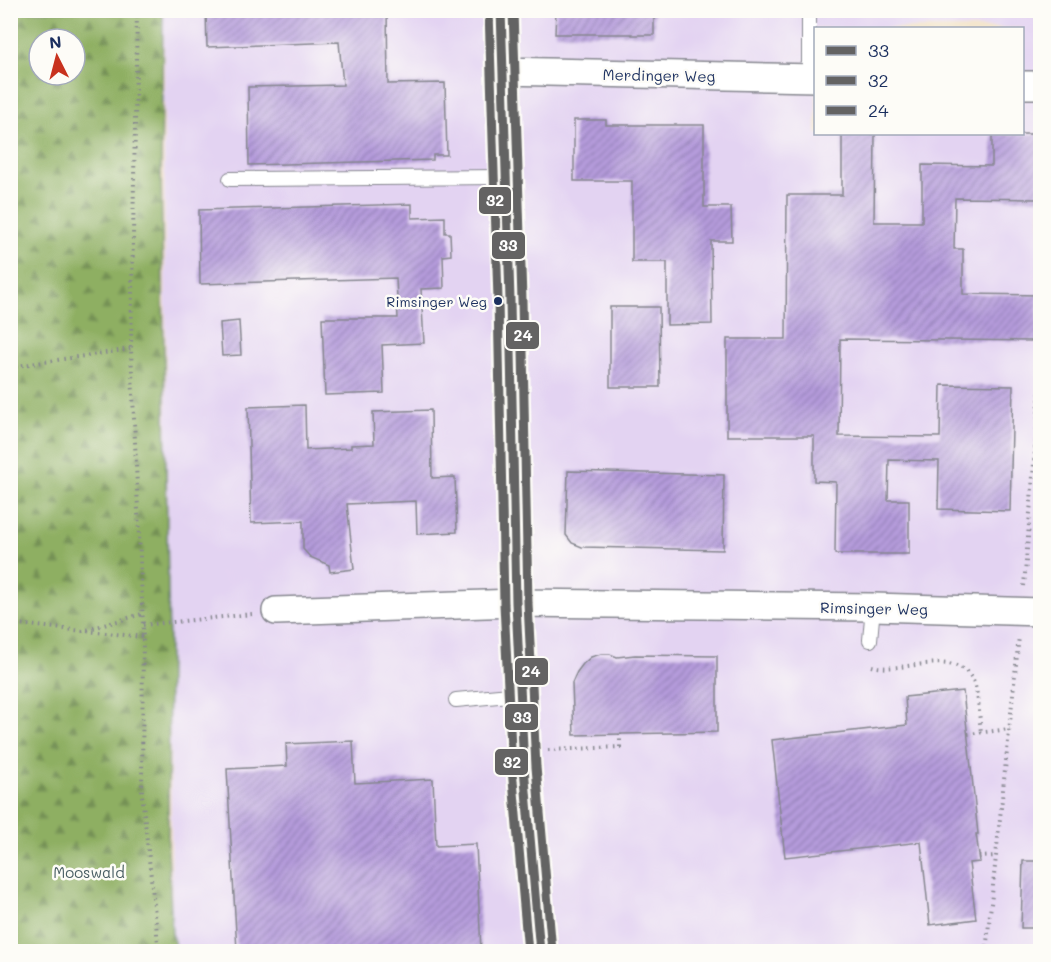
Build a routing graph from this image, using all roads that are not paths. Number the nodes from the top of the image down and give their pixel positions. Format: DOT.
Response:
graph roads {
  1 [pos="501,10"];
  2 [pos="809,10"];
  3 [pos="503,71"];
  4 [pos="812,78"];
  5 [pos="1024,85"];
  6 [pos="1041,85"];
  7 [pos="506,177"];
  8 [pos="230,179"];
  9 [pos="516,603"];
  10 [pos="873,607"];
  11 [pos="276,611"];
  12 [pos="1031,612"];
  13 [pos="870,640"];
  14 [pos="520,694"];
  15 [pos="456,700"];
  16 [pos="540,951"];
  1 -- 3 [label="street"];
  2 -- 4 [label="lane"];
  3 -- 4 [label="street, Merdinger Weg"];
  3 -- 7 [label="street"];
  5 -- 6 [label="street"];
  7 -- 8 [label="lane"];
  7 -- 9 [label="street"];
  9 -- 10 [label="street, Rimsinger Weg"];
  9 -- 11 [label="street, Rimsinger Weg"];
  9 -- 14 [label="street"];
  10 -- 12 [label="street, Rimsinger Weg"];
  10 -- 13 [label="lane"];
  14 -- 15 [label="lane"];
  14 -- 16 [label="street"];
}
